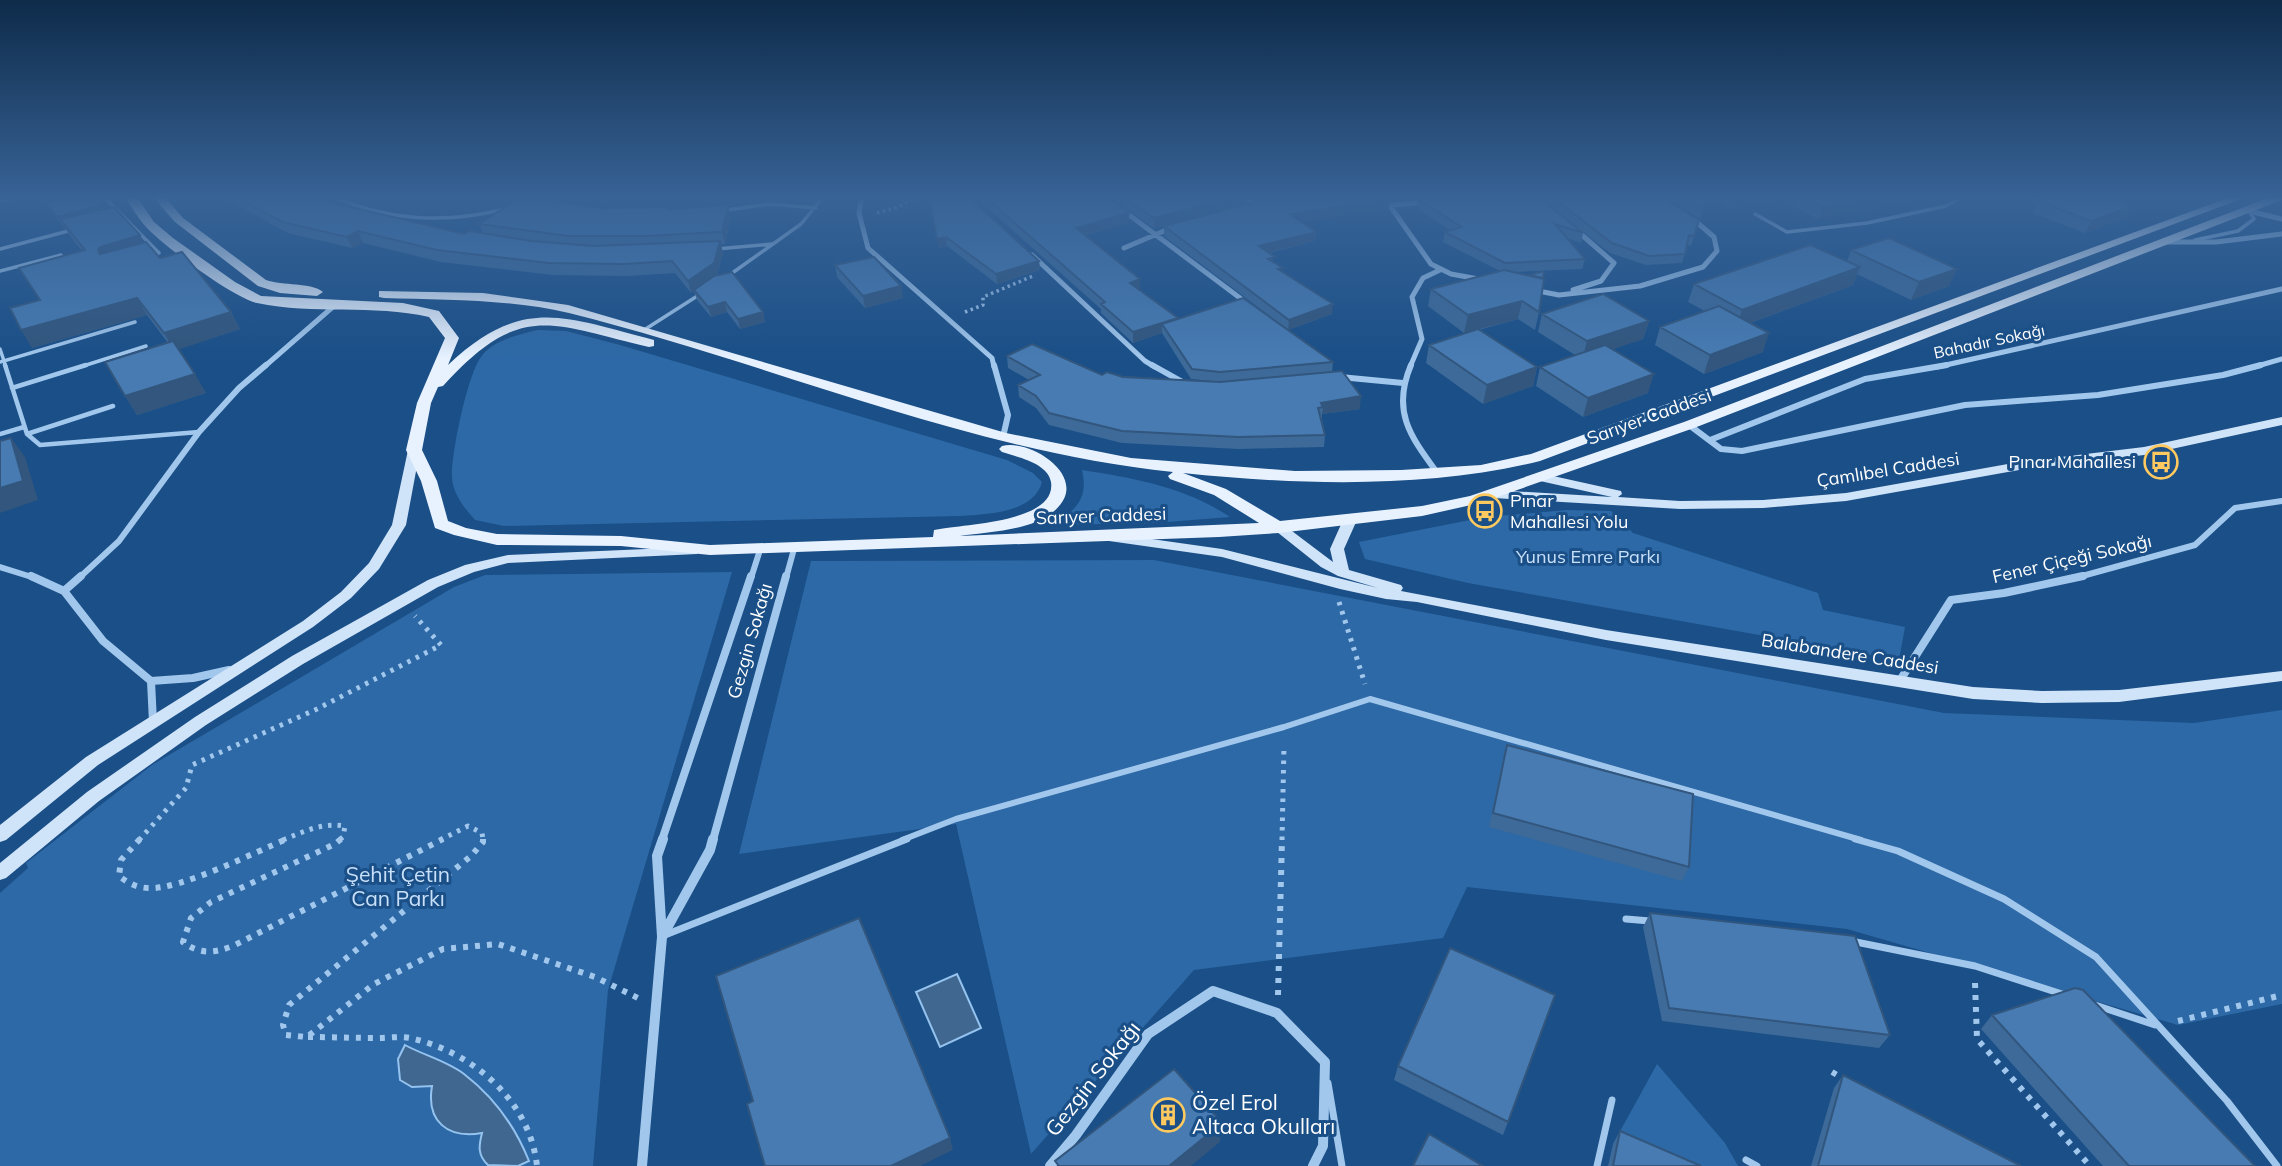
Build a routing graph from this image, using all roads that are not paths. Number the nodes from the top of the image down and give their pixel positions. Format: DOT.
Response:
graph roads {
  1 [pos="157,250"];
  2 [pos="184,250"];
  3 [pos="218,250"];
  4 [pos="763,250"];
  5 [pos="871,250"];
  6 [pos="1177,250"];
  7 [pos="1420,250"];
  8 [pos="1600,250"];
  9 [pos="1717,250"];
  10 [pos="2095,250"];
  11 [pos="2146,250"];
  12 [pos="1028,251"];
  13 [pos="61,256"];
  14 [pos="147,257"];
  15 [pos="1440,270"];
  16 [pos="0,271"];
  17 [pos="722,280"];
  18 [pos="1487,280"];
  19 [pos="711,287"];
  20 [pos="1523,288"];
  21 [pos="2282,289"];
  22 [pos="1559,295"];
  23 [pos="335,304"];
  24 [pos="1255,309"];
  25 [pos="135,322"];
  26 [pos="644,330"];
  27 [pos="146,346"];
  28 [pos="0,349"];
  29 [pos="732,356"];
  30 [pos="2282,359"];
  31 [pos="2274,361"];
  32 [pos="2,362"];
  33 [pos="2282,365"];
  34 [pos="9,378"];
  35 [pos="1328,378"];
  36 [pos="0,381"];
  37 [pos="1403,383"];
  38 [pos="1197,385"];
  39 [pos="12,388"];
  40 [pos="424,403"];
  41 [pos="113,406"];
  42 [pos="936,417"];
  43 [pos="2279,423"];
  44 [pos="1689,425"];
  45 [pos="24,426"];
  46 [pos="199,432"];
  47 [pos="0,434"];
  48 [pos="27,434"];
  49 [pos="1003,437"];
  50 [pos="1710,440"];
  51 [pos="414,450"];
  52 [pos="1131,463"];
  53 [pos="1481,470"];
  54 [pos="1438,474"];
  55 [pos="1544,478"];
  56 [pos="1494,494"];
  57 [pos="2282,501"];
  58 [pos="1640,502"];
  59 [pos="1350,520"];
  60 [pos="1279,528"];
  61 [pos="1108,536"];
  62 [pos="903,545"];
  63 [pos="794,549"];
  64 [pos="710,550"];
  65 [pos="760,550"];
  66 [pos="0,567"];
  67 [pos="1343,573"];
  68 [pos="64,591"];
  69 [pos="1417,597"];
  70 [pos="243,666"];
  71 [pos="2282,676"];
  72 [pos="151,681"];
  73 [pos="1899,682"];
  74 [pos="153,722"];
  75 [pos="0,835"];
  76 [pos="0,873"];
  77 [pos="1626,919"];
  78 [pos="1654,921"];
  79 [pos="662,937"];
  80 [pos="1846,941"];
  81 [pos="2067,996"];
  82 [pos="2080,1000"];
  83 [pos="2158,1026"];
  84 [pos="1325,1062"];
  85 [pos="1612,1100"];
  86 [pos="1746,1160"];
  87 [pos="642,1166"];
  88 [pos="1050,1166"];
  89 [pos="1313,1166"];
  90 [pos="1342,1166"];
  91 [pos="1597,1166"];
  92 [pos="1757,1166"];
  93 [pos="2277,1166"];
  1 -- 14 [label="lane"];
  2 -- 23 [label="main road"];
  3 -- 26 [label="main road, Sarıyer Caddesi"];
  4 -- 17 [label="lane"];
  5 -- 49 [label="street"];
  6 -- 24 [label="street"];
  7 -- 15 [label="street"];
  8 -- 22 [label="street"];
  9 -- 22 [label="street"];
  10 -- 53 [label="main road, Sarıyer Caddesi"];
  11 -- 44 [label="main road, Sarıyer Caddesi"];
  12 -- 38 [label="street"];
  13 -- 16 [label="lane"];
  15 -- 18 [label="street"];
  15 -- 37 [label="street"];
  19 -- 26 [label="lane"];
  20 -- 22 [label="street"];
  21 -- 50 [label="street, Bahadır Sokağı"];
  23 -- 40 [label="main road"];
  23 -- 46 [label="street"];
  25 -- 32 [label="lane"];
  26 -- 29 [label="main road, Sarıyer Caddesi"];
  27 -- 39 [label="lane"];
  28 -- 32 [label="lane"];
  29 -- 40 [label="main road"];
  29 -- 42 [label="main road, Sarıyer Caddesi"];
  30 -- 31 [label="street"];
  31 -- 33 [label="street"];
  31 -- 50 [label="street"];
  32 -- 34 [label="lane"];
  34 -- 36 [label="lane"];
  34 -- 39 [label="lane"];
  35 -- 37 [label="street"];
  37 -- 54 [label="street"];
  39 -- 45 [label="lane"];
  40 -- 51 [label="main road"];
  41 -- 48 [label="lane"];
  42 -- 49 [label="main road, Sarıyer Caddesi"];
  42 -- 62 [label="main road"];
  43 -- 58 [label="main road, Çamlıbel Caddesi"];
  44 -- 50 [label="street"];
  44 -- 55 [label="main road, Sarıyer Caddesi"];
  45 -- 47 [label="lane"];
  45 -- 48 [label="lane"];
  46 -- 48 [label="lane"];
  46 -- 68 [label="street"];
  49 -- 52 [label="main road, Sarıyer Caddesi"];
  51 -- 64 [label="main road, Sarıyer Caddesi"];
  51 -- 70 [label="main road"];
  52 -- 54 [label="main road, Sarıyer Caddesi"];
  52 -- 60 [label="main road"];
  53 -- 54 [label="main road, Sarıyer Caddesi"];
  53 -- 55 [label="main road"];
  55 -- 56 [label="main road, Sarıyer Caddesi"];
  55 -- 58 [label="main road"];
  56 -- 58 [label="main road, Çamlıbel Caddesi"];
  56 -- 59 [label="main road, Sarıyer Caddesi"];
  57 -- 73 [label="street, Fener Çiçeği Sokağı"];
  59 -- 60 [label="main road, Sarıyer Caddesi"];
  59 -- 67 [label="main road"];
  60 -- 61 [label="main road, Sarıyer Caddesi"];
  60 -- 67 [label="main road"];
  61 -- 62 [label="main road, Sarıyer Caddesi"];
  61 -- 69 [label="main road"];
  62 -- 63 [label="main road, Sarıyer Caddesi"];
  63 -- 65 [label="main road, Sarıyer Caddesi"];
  63 -- 79 [label="street, Gezgin Sokağı"];
  64 -- 65 [label="main road, Sarıyer Caddesi"];
  64 -- 76 [label="main road"];
  65 -- 79 [label="street, Gezgin Sokağı"];
  66 -- 68 [label="street"];
  67 -- 69 [label="main road"];
  68 -- 72 [label="street"];
  69 -- 73 [label="main road, Balabandere Caddesi"];
  70 -- 72 [label="street"];
  70 -- 74 [label="main road"];
  71 -- 73 [label="main road, Balabandere Caddesi"];
  72 -- 74 [label="street"];
  74 -- 75 [label="main road"];
  77 -- 78 [label="lane"];
  79 -- 83 [label="lane"];
  79 -- 87 [label="street, Gezgin Sokağı"];
  80 -- 81 [label="lane"];
  82 -- 83 [label="lane"];
  83 -- 93 [label="lane"];
  84 -- 88 [label="street, Gezgin Sokağı"];
  84 -- 89 [label="street"];
  84 -- 90 [label="lane"];
  85 -- 91 [label="lane"];
  86 -- 92 [label="lane"];
}
